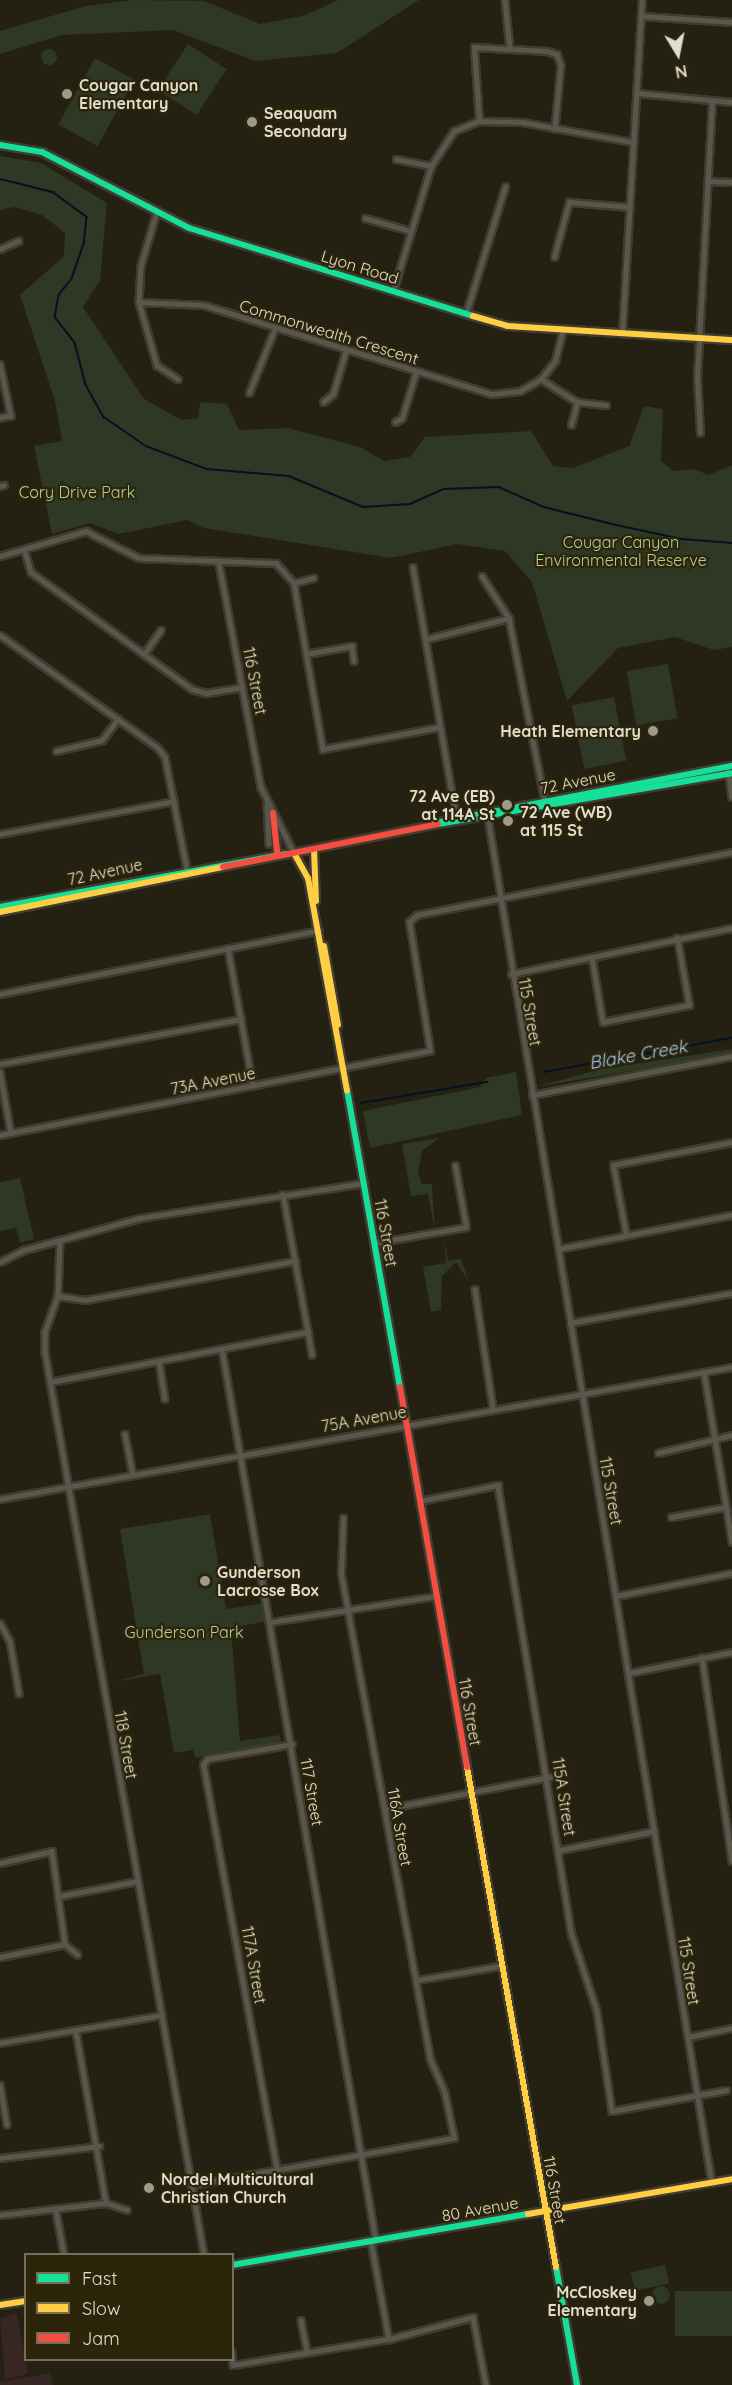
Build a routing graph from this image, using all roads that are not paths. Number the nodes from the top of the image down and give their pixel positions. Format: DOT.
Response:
graph roads {
  1 [pos="505,0"];
  2 [pos="642,0"];
  3 [pos="641,16"];
  4 [pos="732,22"];
  5 [pos="510,49"];
  6 [pos="636,93"];
  7 [pos="712,100"];
  8 [pos="732,102"];
  9 [pos="479,121"];
  10 [pos="555,129"];
  11 [pos="632,142"];
  12 [pos="0,144"];
  13 [pos="396,159"];
  14 [pos="431,166"];
  15 [pos="707,181"];
  16 [pos="732,182"];
  17 [pos="505,187"];
  18 [pos="630,207"];
  19 [pos="156,215"];
  20 [pos="365,218"];
  21 [pos="411,231"];
  22 [pos="18,241"];
  23 [pos="0,249"];
  24 [pos="554,257"];
  25 [pos="393,291"];
  26 [pos="140,302"];
  27 [pos="466,313"];
  28 [pos="274,328"];
  29 [pos="563,330"];
  30 [pos="622,333"];
  31 [pos="700,338"];
  32 [pos="732,340"];
  33 [pos="346,350"];
  34 [pos="0,364"];
  35 [pos="416,372"];
  36 [pos="178,379"];
  37 [pos="542,379"];
  38 [pos="249,393"];
  39 [pos="323,402"];
  40 [pos="577,402"];
  41 [pos="606,405"];
  42 [pos="0,418"];
  43 [pos="396,422"];
  44 [pos="571,426"];
  45 [pos="700,433"];
  46 [pos="25,552"];
  47 [pos="0,556"];
  48 [pos="219,563"];
  49 [pos="413,567"];
  50 [pos="482,576"];
  51 [pos="313,578"];
  52 [pos="294,583"];
  53 [pos="509,618"];
  54 [pos="161,630"];
  55 [pos="0,636"];
  56 [pos="426,639"];
  57 [pos="144,654"];
  58 [pos="306,654"];
  59 [pos="354,662"];
  60 [pos="242,687"];
  61 [pos="118,719"];
  62 [pos="439,727"];
  63 [pos="56,751"];
  64 [pos="730,770"];
  65 [pos="732,797"];
  66 [pos="174,801"];
  67 [pos="545,802"];
  68 [pos="267,804"];
  69 [pos="496,810"];
  70 [pos="273,813"];
  71 [pos="456,817"];
  72 [pos="484,819"];
  73 [pos="429,826"];
  74 [pos="0,834"];
  75 [pos="269,844"];
  76 [pos="314,849"];
  77 [pos="277,852"];
  78 [pos="732,852"];
  79 [pos="290,854"];
  80 [pos="187,869"];
  81 [pos="498,898"];
  82 [pos="0,907"];
  83 [pos="315,910"];
  84 [pos="0,912"];
  85 [pos="732,928"];
  86 [pos="320,930"];
  87 [pos="677,938"];
  88 [pos="228,948"];
  89 [pos="592,957"];
  90 [pos="511,974"];
  91 [pos="0,993"];
  92 [pos="241,1019"];
  93 [pos="732,1056"];
  94 [pos="0,1064"];
  95 [pos="344,1069"];
  96 [pos="0,1072"];
  97 [pos="253,1086"];
  98 [pos="532,1095"];
  99 [pos="11,1133"];
  100 [pos="0,1135"];
  101 [pos="732,1142"];
  102 [pos="455,1166"];
  103 [pos="364,1183"];
  104 [pos="283,1194"];
  105 [pos="732,1215"];
  106 [pos="626,1235"];
  107 [pos="60,1240"];
  108 [pos="374,1243"];
  109 [pos="558,1249"];
  110 [pos="295,1261"];
  111 [pos="0,1262"];
  112 [pos="475,1289"];
  113 [pos="732,1293"];
  114 [pos="58,1296"];
  115 [pos="570,1323"];
  116 [pos="308,1332"];
  117 [pos="222,1349"];
  118 [pos="312,1354"];
  119 [pos="159,1361"];
  120 [pos="732,1366"];
  121 [pos="704,1372"];
  122 [pos="50,1382"];
  123 [pos="582,1393"];
  124 [pos="165,1399"];
  125 [pos="493,1408"];
  126 [pos="405,1423"];
  127 [pos="124,1434"];
  128 [pos="732,1435"];
  129 [pos="715,1438"];
  130 [pos="658,1453"];
  131 [pos="242,1455"];
  132 [pos="133,1475"];
  133 [pos="71,1486"];
  134 [pos="0,1499"];
  135 [pos="419,1501"];
  136 [pos="726,1507"];
  137 [pos="671,1517"];
  138 [pos="343,1518"];
  139 [pos="732,1542"];
  140 [pos="732,1573"];
  141 [pos="435,1596"];
  142 [pos="616,1596"];
  143 [pos="348,1610"];
  144 [pos="271,1622"];
  145 [pos="0,1623"];
  146 [pos="732,1652"];
  147 [pos="702,1657"];
  148 [pos="629,1674"];
  149 [pos="19,1693"];
  150 [pos="292,1744"];
  151 [pos="550,1777"];
  152 [pos="470,1794"];
  153 [pos="385,1809"];
  154 [pos="732,1818"];
  155 [pos="725,1820"];
  156 [pos="654,1831"];
  157 [pos="560,1850"];
  158 [pos="732,1861"];
  159 [pos="0,1863"];
  160 [pos="138,1881"];
  161 [pos="60,1896"];
  162 [pos="65,1944"];
  163 [pos="77,1954"];
  164 [pos="0,1957"];
  165 [pos="500,1966"];
  166 [pos="417,1980"];
  167 [pos="162,2015"];
  168 [pos="732,2028"];
  169 [pos="76,2031"];
  170 [pos="688,2037"];
  171 [pos="0,2043"];
  172 [pos="0,2085"];
  173 [pos="726,2090"];
  174 [pos="697,2095"];
  175 [pos="7,2124"];
  176 [pos="99,2146"];
  177 [pos="362,2156"];
  178 [pos="0,2158"];
  179 [pos="277,2171"];
  180 [pos="732,2179"];
  181 [pos="712,2183"];
  182 [pos="192,2185"];
  183 [pos="106,2203"];
  184 [pos="126,2210"];
  185 [pos="56,2211"];
  186 [pos="545,2211"];
  187 [pos="0,2216"];
  188 [pos="374,2241"];
  189 [pos="64,2253"];
  190 [pos="204,2253"];
  191 [pos="234,2265"];
  192 [pos="24,2301"];
  193 [pos="0,2305"];
  194 [pos="301,2320"];
  195 [pos="389,2339"];
  196 [pos="307,2352"];
  197 [pos="233,2361"];
  198 [pos="486,2385"];
  199 [pos="577,2385"];
  1 -- 5 [label="street"];
  2 -- 3 [label="street"];
  3 -- 4 [label="street"];
  3 -- 6 [label="street"];
  5 -- 9 [label="street"];
  5 -- 10 [label="street"];
  6 -- 7 [label="street"];
  6 -- 11 [label="street"];
  7 -- 8 [label="street"];
  7 -- 15 [label="street"];
  9 -- 10 [label="street"];
  9 -- 14 [label="street"];
  10 -- 11 [label="street"];
  11 -- 18 [label="street"];
  12 -- 19 [label="street, Lyon Road"];
  13 -- 14 [label="street"];
  14 -- 21 [label="street"];
  15 -- 16 [label="street"];
  15 -- 31 [label="street"];
  17 -- 27 [label="street"];
  18 -- 24 [label="street"];
  18 -- 30 [label="street"];
  19 -- 25 [label="street, Lyon Road"];
  19 -- 26 [label="street"];
  20 -- 21 [label="street"];
  21 -- 25 [label="street"];
  22 -- 23 [label="street"];
  25 -- 27 [label="street, Lyon Road"];
  26 -- 28 [label="street, Commonwealth Crescent"];
  26 -- 36 [label="street"];
  27 -- 29 [label="street, Lyon Road"];
  28 -- 33 [label="street, Commonwealth Crescent"];
  28 -- 38 [label="street"];
  29 -- 30 [label="street, Lyon Road"];
  29 -- 37 [label="street"];
  30 -- 31 [label="street, Lyon Road"];
  31 -- 32 [label="street, Lyon Road"];
  31 -- 45 [label="street"];
  33 -- 35 [label="street, Commonwealth Crescent"];
  33 -- 39 [label="street"];
  34 -- 42 [label="street"];
  35 -- 37 [label="street, Commonwealth Crescent"];
  35 -- 43 [label="street"];
  37 -- 40 [label="street"];
  40 -- 41 [label="street"];
  40 -- 44 [label="street"];
  46 -- 47 [label="street"];
  46 -- 48 [label="street"];
  46 -- 57 [label="street"];
  48 -- 52 [label="street"];
  48 -- 60 [label="street, 116 Street"];
  49 -- 56 [label="street"];
  50 -- 53 [label="street"];
  51 -- 52 [label="street"];
  52 -- 58 [label="street"];
  53 -- 56 [label="street"];
  53 -- 67 [label="street"];
  54 -- 57 [label="street"];
  55 -- 61 [label="street"];
  56 -- 62 [label="street"];
  57 -- 60 [label="street"];
  58 -- 59 [label="street"];
  58 -- 62 [label="street"];
  60 -- 68 [label="street, 116 Street"];
  61 -- 63 [label="street"];
  61 -- 66 [label="street"];
  62 -- 71 [label="street"];
  64 -- 65 [label="street"];
  64 -- 67 [label="street, 72 Avenue"];
  64 -- 72 [label="street, 72 Avenue"];
  66 -- 74 [label="street"];
  66 -- 80 [label="street"];
  67 -- 69 [label="street, 72 Avenue"];
  68 -- 70 [label="street, 116 Street"];
  68 -- 75 [label="street, 116 Street"];
  69 -- 71 [label="street, 72 Avenue"];
  69 -- 72 [label="street"];
  70 -- 77 [label="street"];
  70 -- 79 [label="street, 116 Street"];
  71 -- 73 [label="street, 72 Avenue"];
  72 -- 73 [label="street, 72 Avenue"];
  72 -- 81 [label="street, 115 Street"];
  73 -- 76 [label="street, 72 Avenue"];
  76 -- 79 [label="street, 72 Avenue"];
  76 -- 83 [label="street"];
  77 -- 79 [label="street, 72 Avenue"];
  77 -- 80 [label="street, 72 Avenue"];
  78 -- 81 [label="street"];
  79 -- 83 [label="street, 116 Street"];
  79 -- 84 [label="street, 72 Avenue"];
  80 -- 82 [label="street, 72 Avenue"];
  81 -- 90 [label="street, 115 Street"];
  81 -- 95 [label="street, 73A Avenue"];
  83 -- 86 [label="street, 116 Street"];
  85 -- 87 [label="street"];
  86 -- 88 [label="street"];
  86 -- 95 [label="street, 116 Street"];
  87 -- 89 [label="street"];
  87 -- 89 [label="street"];
  88 -- 91 [label="street"];
  88 -- 92 [label="street"];
  89 -- 90 [label="street"];
  90 -- 98 [label="street, 115 Street"];
  92 -- 94 [label="street"];
  92 -- 97 [label="street"];
  93 -- 98 [label="street"];
  95 -- 97 [label="street, 73A Avenue"];
  95 -- 103 [label="street, 116 Street"];
  96 -- 99 [label="street"];
  97 -- 99 [label="street, 73A Avenue"];
  98 -- 109 [label="street, 115 Street"];
  99 -- 100 [label="street, 73A Avenue"];
  101 -- 106 [label="street"];
  102 -- 108 [label="street"];
  103 -- 104 [label="street"];
  103 -- 108 [label="street, 116 Street"];
  104 -- 107 [label="street"];
  104 -- 110 [label="street"];
  105 -- 106 [label="street"];
  106 -- 109 [label="street"];
  107 -- 111 [label="street"];
  107 -- 114 [label="street, 118 Street"];
  108 -- 126 [label="street, 116 Street"];
  109 -- 115 [label="street, 115 Street"];
  110 -- 114 [label="street"];
  110 -- 116 [label="street"];
  112 -- 125 [label="street"];
  113 -- 115 [label="street"];
  114 -- 122 [label="street, 118 Street"];
  115 -- 123 [label="street, 115 Street"];
  116 -- 117 [label="street"];
  116 -- 118 [label="street"];
  117 -- 119 [label="street"];
  117 -- 131 [label="street, 117 Street"];
  119 -- 122 [label="street"];
  119 -- 124 [label="street"];
  120 -- 121 [label="street, 75A Avenue"];
  121 -- 123 [label="street, 75A Avenue"];
  121 -- 129 [label="street"];
  122 -- 133 [label="street, 118 Street"];
  123 -- 125 [label="street, 75A Avenue"];
  123 -- 142 [label="street, 115 Street"];
  125 -- 126 [label="street, 75A Avenue"];
  126 -- 131 [label="street, 75A Avenue"];
  126 -- 135 [label="street, 116 Street"];
  127 -- 132 [label="street"];
  128 -- 129 [label="street"];
  129 -- 130 [label="street"];
  129 -- 136 [label="street"];
  131 -- 132 [label="street, 75A Avenue"];
  131 -- 144 [label="street, 117 Street"];
  132 -- 133 [label="street, 75A Avenue"];
  133 -- 134 [label="street, 75A Avenue"];
  133 -- 160 [label="street, 118 Street"];
  135 -- 141 [label="street, 116 Street"];
  135 -- 151 [label="street, 115A Street"];
  136 -- 137 [label="street"];
  136 -- 139 [label="street"];
  138 -- 143 [label="street, 116A Street"];
  140 -- 142 [label="street"];
  141 -- 143 [label="street"];
  141 -- 152 [label="street, 116 Street"];
  142 -- 148 [label="street, 115 Street"];
  143 -- 144 [label="street"];
  143 -- 153 [label="street, 116A Street"];
  144 -- 150 [label="street, 117 Street"];
  145 -- 149 [label="street"];
  146 -- 147 [label="street"];
  147 -- 148 [label="street"];
  147 -- 155 [label="street"];
  148 -- 156 [label="street, 115 Street"];
  150 -- 177 [label="street, 117 Street"];
  150 -- 179 [label="street, 117A Street"];
  151 -- 152 [label="street"];
  151 -- 157 [label="street, 115A Street"];
  152 -- 153 [label="street"];
  152 -- 165 [label="street, 116 Street"];
  153 -- 166 [label="street, 116A Street"];
  154 -- 155 [label="street"];
  155 -- 158 [label="street"];
  156 -- 157 [label="street"];
  156 -- 170 [label="street, 115 Street"];
  157 -- 174 [label="street, 115A Street"];
  159 -- 161 [label="street"];
  160 -- 161 [label="street"];
  160 -- 167 [label="street, 118 Street"];
  161 -- 162 [label="street"];
  162 -- 163 [label="street"];
  162 -- 164 [label="street"];
  165 -- 166 [label="street"];
  165 -- 186 [label="street, 116 Street"];
  166 -- 177 [label="street, 116A Street"];
  167 -- 169 [label="street"];
  167 -- 182 [label="street, 118 Street"];
  168 -- 170 [label="street"];
  169 -- 171 [label="street"];
  169 -- 176 [label="street"];
  170 -- 174 [label="street, 115 Street"];
  172 -- 175 [label="street"];
  173 -- 174 [label="street"];
  174 -- 181 [label="street, 115 Street"];
  176 -- 178 [label="street"];
  176 -- 183 [label="street"];
  177 -- 179 [label="street"];
  177 -- 188 [label="street, 117 Street"];
  179 -- 182 [label="street"];
  180 -- 181 [label="street, 80 Avenue"];
  181 -- 186 [label="street, 80 Avenue"];
  182 -- 190 [label="street, 118 Street"];
  183 -- 184 [label="street"];
  183 -- 185 [label="street"];
  185 -- 187 [label="street"];
  185 -- 189 [label="street"];
  186 -- 188 [label="street, 80 Avenue"];
  186 -- 199 [label="street, 116 Street"];
  188 -- 191 [label="street, 80 Avenue"];
  188 -- 195 [label="street, 117 Street"];
  192 -- 193 [label="street"];
  194 -- 196 [label="street"];
  195 -- 196 [label="street"];
  195 -- 198 [label="street"];
  196 -- 197 [label="street"];
}
